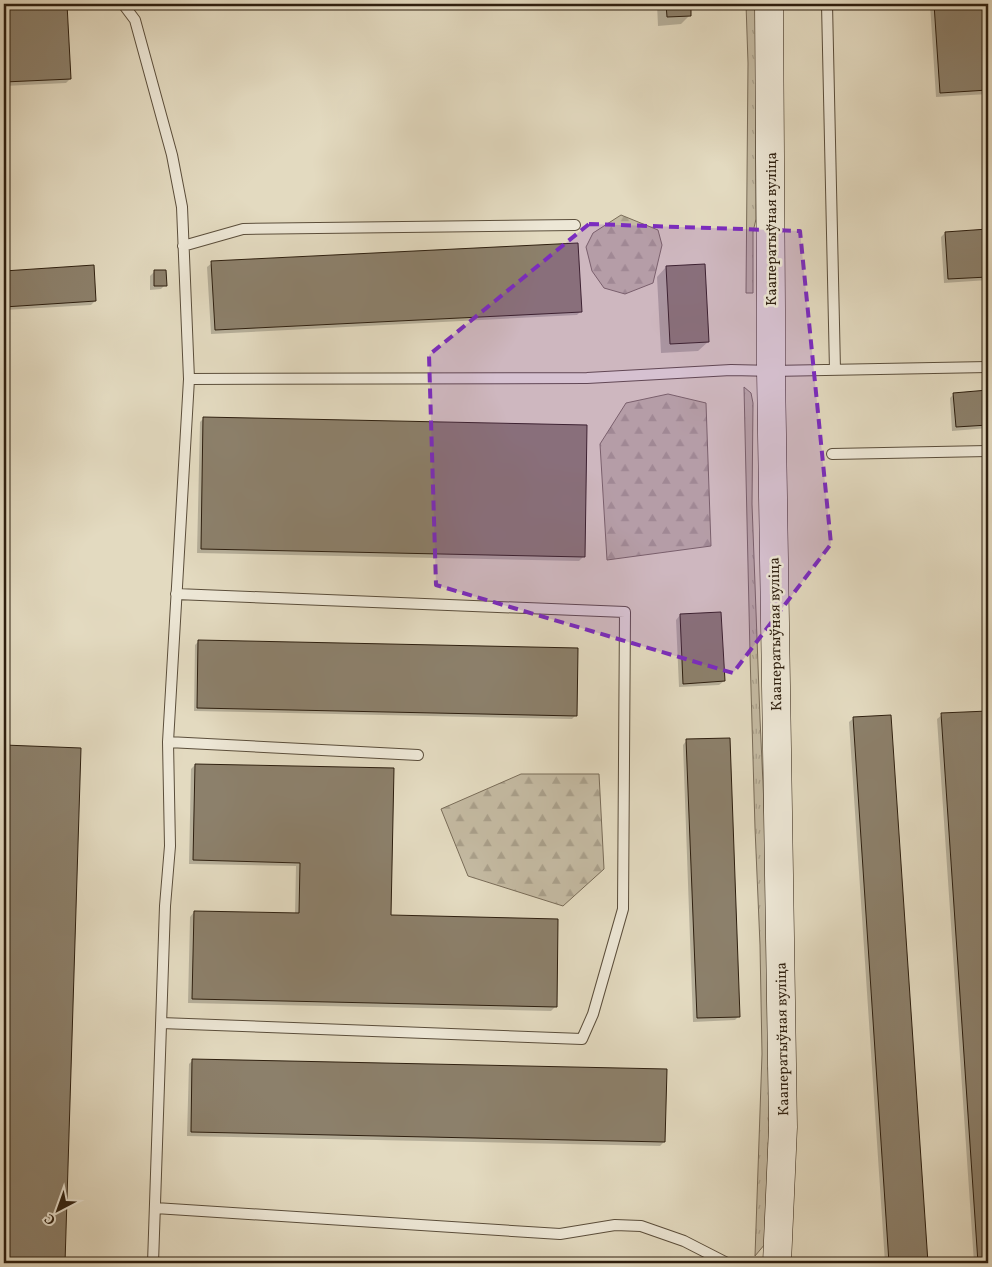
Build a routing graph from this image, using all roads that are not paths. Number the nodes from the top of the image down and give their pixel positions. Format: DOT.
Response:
graph roads {
  1 [pos="123,4"];
  2 [pos="769,4"];
  3 [pos="827,4"];
  4 [pos="575,225"];
  5 [pos="183,246"];
  6 [pos="988,367"];
  7 [pos="835,370"];
  8 [pos="771,371"];
  9 [pos="189,379"];
  10 [pos="988,451"];
  11 [pos="832,454"];
  12 [pos="176,594"];
  13 [pos="168,742"];
  14 [pos="418,755"];
  15 [pos="161,1023"];
  16 [pos="155,1208"];
  17 [pos="153,1263"];
  18 [pos="727,1263"];
  19 [pos="777,1263"];
  1 -- 5 [label="lane"];
  2 -- 8 [label="main road, Кааператыўная вуліца"];
  3 -- 7 [label="lane"];
  4 -- 5 [label="lane"];
  5 -- 9 [label="lane"];
  6 -- 7 [label="lane"];
  7 -- 8 [label="lane"];
  8 -- 9 [label="lane"];
  8 -- 19 [label="main road, Кааператыўная вуліца"];
  9 -- 12 [label="lane"];
  10 -- 11 [label="lane"];
  12 -- 13 [label="lane"];
  12 -- 15 [label="lane"];
  13 -- 14 [label="lane"];
  13 -- 15 [label="lane"];
  15 -- 16 [label="lane"];
  16 -- 17 [label="lane"];
  16 -- 18 [label="lane"];
}
